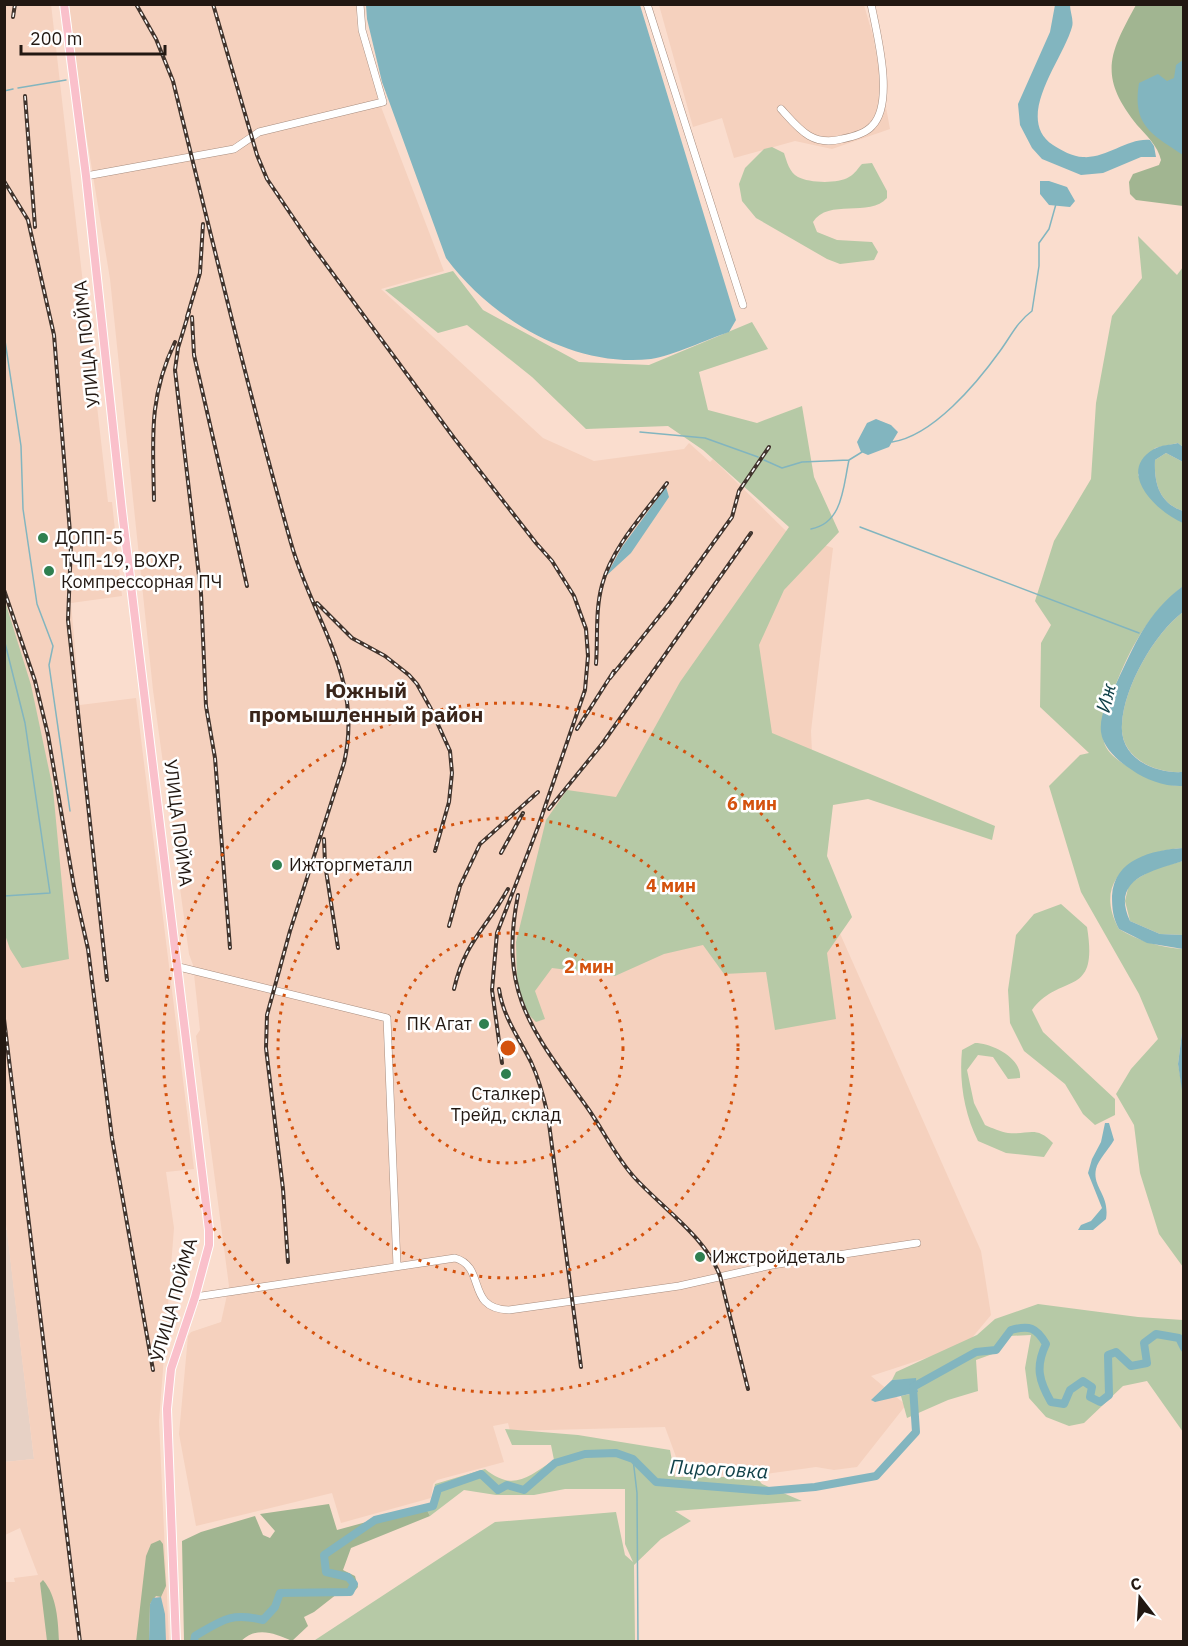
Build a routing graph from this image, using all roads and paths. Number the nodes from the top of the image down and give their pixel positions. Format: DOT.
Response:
graph roads {
  1 [pos="64,4"];
  2 [pos="360,4"];
  3 [pos="647,4"];
  4 [pos="872,4"];
  5 [pos="781,109"];
  6 [pos="86,176"];
  7 [pos="743,305"];
  8 [pos="179,967"];
  9 [pos="917,1243"];
  10 [pos="397,1266"];
  11 [pos="195,1297"];
  12 [pos="176,1641"];
  1 -- 6 [label="main road, УЛИЦА ПОЙМА"];
  2 -- 6 [label="street"];
  3 -- 7 [label="street"];
  4 -- 5 [label="street"];
  6 -- 8 [label="main road, УЛИЦА ПОЙМА"];
  8 -- 10 [label="street"];
  8 -- 11 [label="main road, УЛИЦА ПОЙМА"];
  9 -- 10 [label="street"];
  10 -- 11 [label="street"];
  11 -- 12 [label="main road, УЛИЦА ПОЙМА"];
}
